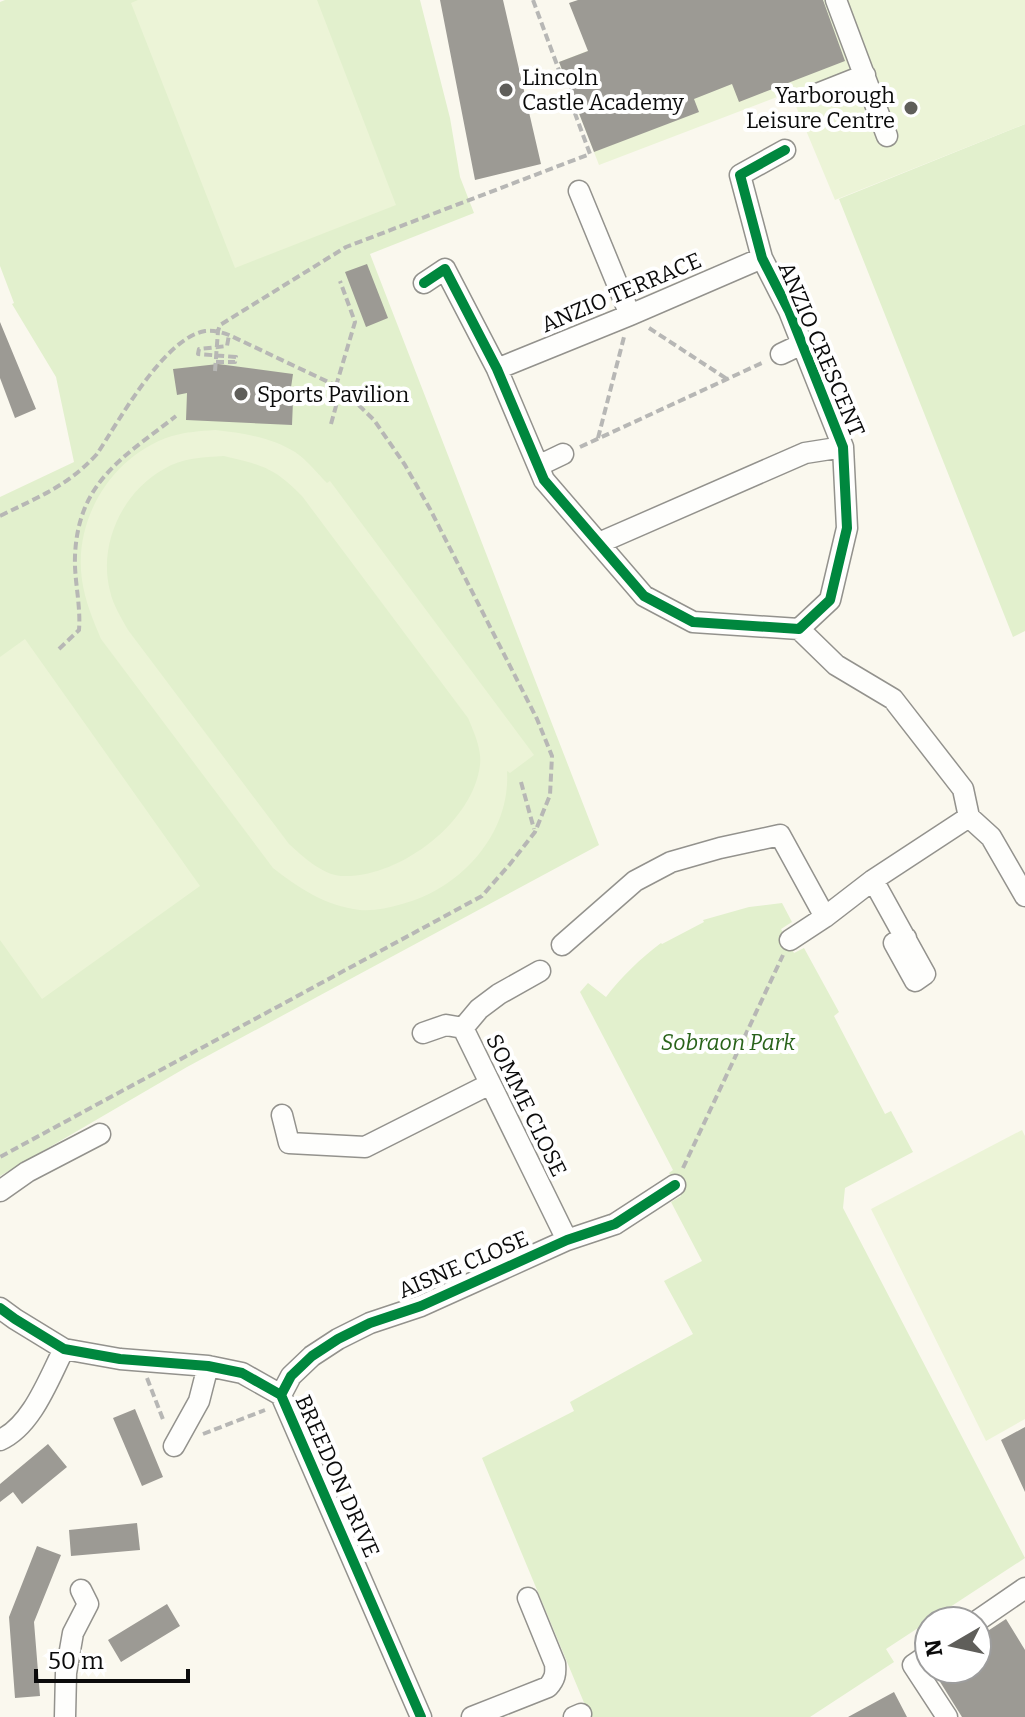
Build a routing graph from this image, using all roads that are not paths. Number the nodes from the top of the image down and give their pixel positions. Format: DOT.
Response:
graph roads {
  1 [pos="836,0"];
  2 [pos="865,75"];
  3 [pos="817,94"];
  4 [pos="887,136"];
  5 [pos="785,150"];
  6 [pos="579,191"];
  7 [pos="762,258"];
  8 [pos="424,283"];
  9 [pos="630,315"];
  10 [pos="802,344"];
  11 [pos="781,354"];
  12 [pos="497,369"];
  13 [pos="843,447"];
  14 [pos="563,454"];
  15 [pos="538,466"];
  16 [pos="599,543"];
  17 [pos="799,629"];
  18 [pos="969,817"];
  19 [pos="873,880"];
  20 [pos="1025,896"];
  21 [pos="825,917"];
  22 [pos="906,938"];
  23 [pos="790,940"];
  24 [pos="562,945"];
  25 [pos="540,971"];
  26 [pos="463,1028"];
  27 [pos="423,1033"];
  28 [pos="490,1084"];
  29 [pos="282,1115"];
  30 [pos="100,1134"];
  31 [pos="675,1185"];
  32 [pos="0,1191"];
  33 [pos="567,1240"];
  34 [pos="0,1308"];
  35 [pos="64,1349"];
  36 [pos="208,1366"];
  37 [pos="281,1395"];
  38 [pos="0,1440"];
  39 [pos="174,1446"];
  40 [pos="1025,1588"];
  41 [pos="81,1590"];
  42 [pos="528,1598"];
  43 [pos="993,1610"];
  44 [pos="926,1685"];
  45 [pos="65,1717"];
  46 [pos="421,1717"];
  47 [pos="472,1717"];
  48 [pos="947,1717"];
  1 -- 2 [label="street"];
  2 -- 3 [label="street"];
  2 -- 4 [label="street"];
  5 -- 7 [label="street, ANZIO CRESCENT"];
  6 -- 9 [label="street"];
  7 -- 9 [label="street, ANZIO TERRACE"];
  7 -- 10 [label="street, ANZIO CRESCENT"];
  8 -- 12 [label="street"];
  9 -- 12 [label="street, ANZIO TERRACE"];
  10 -- 11 [label="street"];
  10 -- 13 [label="street, ANZIO CRESCENT"];
  12 -- 15 [label="street"];
  13 -- 16 [label="street"];
  13 -- 17 [label="street, ANZIO CRESCENT"];
  14 -- 15 [label="street"];
  15 -- 16 [label="street"];
  16 -- 17 [label="street"];
  17 -- 18 [label="street"];
  18 -- 19 [label="street"];
  18 -- 20 [label="street"];
  19 -- 21 [label="street"];
  19 -- 22 [label="street"];
  21 -- 23 [label="street"];
  21 -- 24 [label="street"];
  25 -- 26 [label="street"];
  26 -- 27 [label="street, SOMME CLOSE"];
  26 -- 28 [label="street, SOMME CLOSE"];
  28 -- 29 [label="street"];
  28 -- 33 [label="street, SOMME CLOSE"];
  30 -- 32 [label="street"];
  31 -- 33 [label="street, AISNE CLOSE"];
  33 -- 37 [label="street, AISNE CLOSE"];
  34 -- 35 [label="street, BREEDON DRIVE"];
  35 -- 36 [label="street, BREEDON DRIVE"];
  35 -- 38 [label="street"];
  36 -- 37 [label="street, BREEDON DRIVE"];
  36 -- 39 [label="street"];
  37 -- 46 [label="street, BREEDON DRIVE"];
  40 -- 43 [label="street"];
  41 -- 45 [label="street"];
  42 -- 47 [label="street"];
  44 -- 48 [label="street"];
}
